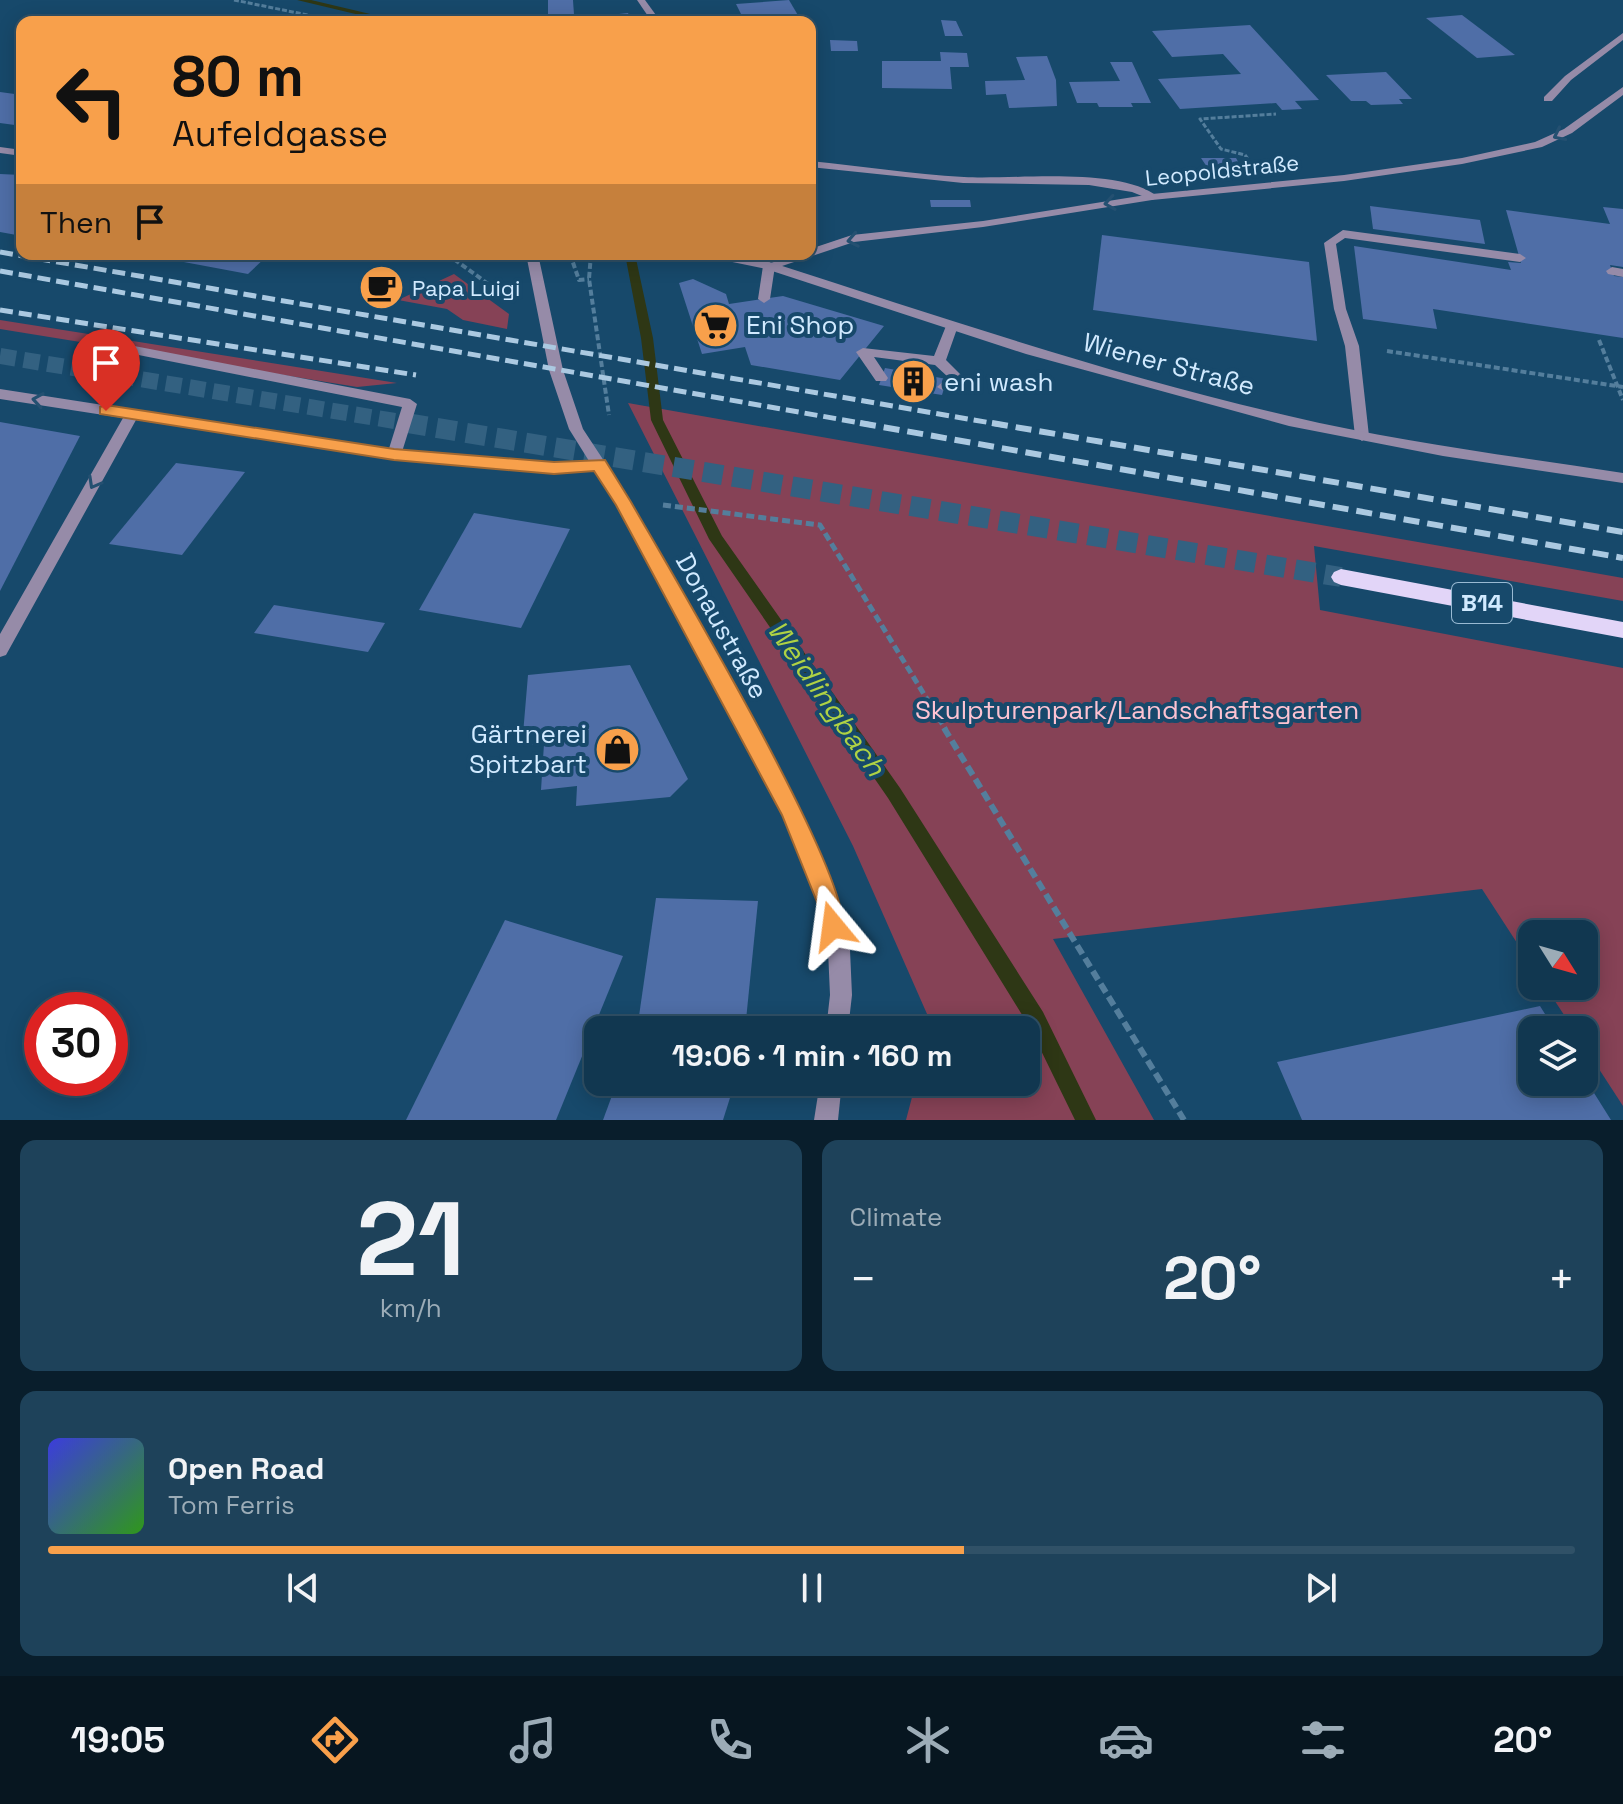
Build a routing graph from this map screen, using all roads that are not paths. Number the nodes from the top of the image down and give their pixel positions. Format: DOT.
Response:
graph roads {
  1 [pos="1623,36"];
  2 [pos="1623,90"];
  3 [pos="1548,99"];
  4 [pos="816,165"];
  5 [pos="1152,197"];
  6 [pos="816,252"];
  7 [pos="1520,258"];
  8 [pos="533,260"];
  9 [pos="740,260"];
  10 [pos="789,260"];
  11 [pos="769,266"];
  12 [pos="764,299"];
  13 [pos="952,326"];
  14 [pos="98,343"];
  15 [pos="939,361"];
  16 [pos="881,378"];
  17 [pos="944,387"];
  18 [pos="0,394"];
  19 [pos="132,415"];
  20 [pos="1362,436"];
  21 [pos="394,455"];
  22 [pos="599,465"];
  23 [pos="1623,478"];
  24 [pos="1341,577"];
  25 [pos="1623,630"];
  26 [pos="0,650"];
  27 [pos="839,1016"];
  28 [pos="829,1096"];
  29 [pos="826,1120"];
  1 -- 3 [label="street"];
  2 -- 5 [label="street, Leopoldstraße, one-way"];
  4 -- 5 [label="street"];
  5 -- 6 [label="street, Leopoldstraße, one-way"];
  7 -- 20 [label="street"];
  8 -- 22 [label="street, Donaustraße"];
  9 -- 11 [label="street, Wiener Straße"];
  10 -- 11 [label="street, Leopoldstraße"];
  11 -- 12 [label="street"];
  11 -- 13 [label="street, Wiener Straße"];
  13 -- 15 [label="street"];
  13 -- 20 [label="street, Wiener Straße"];
  14 -- 21 [label="street"];
  15 -- 16 [label="street"];
  15 -- 17 [label="street"];
  19 -- 18 [label="street, one-way"];
  19 -- 21 [label="street"];
  19 -- 26 [label="street, one-way"];
  20 -- 23 [label="street, Wiener Straße"];
  21 -- 22 [label="street"];
  22 -- 27 [label="street, Donaustraße"];
  24 -- 25 [label="main road, B14"];
  28 -- 29 [label="street"];
}
